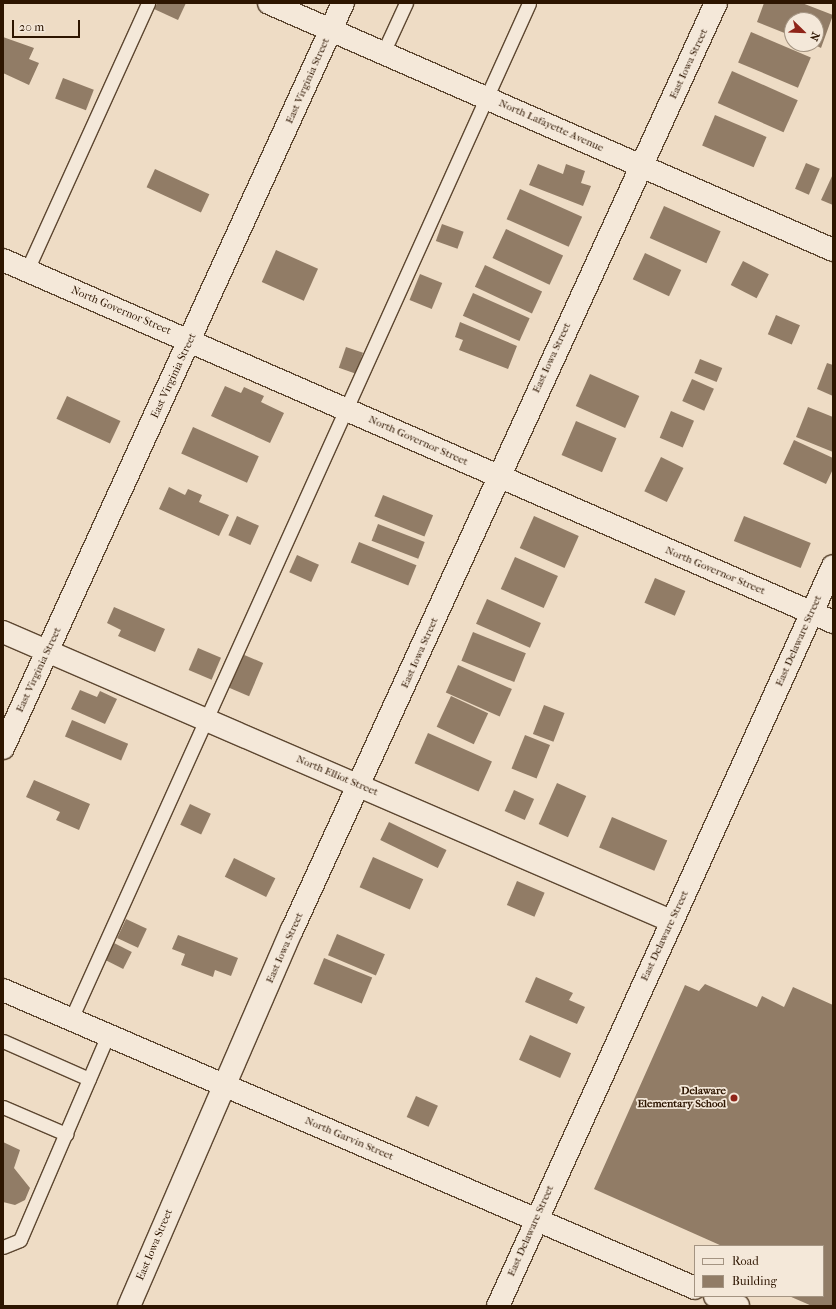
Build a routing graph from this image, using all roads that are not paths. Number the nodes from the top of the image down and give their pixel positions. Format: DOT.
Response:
graph roads {
  1 [pos="148,3"];
  2 [pos="269,3"];
  3 [pos="343,3"];
  4 [pos="406,3"];
  5 [pos="529,3"];
  6 [pos="716,3"];
  7 [pos="331,30"];
  8 [pos="383,53"];
  9 [pos="486,98"];
  10 [pos="641,165"];
  11 [pos="833,250"];
  12 [pos="3,260"];
  13 [pos="26,270"];
  14 [pos="191,340"];
  15 [pos="345,408"];
  16 [pos="499,477"];
  17 [pos="833,566"];
  18 [pos="812,613"];
  19 [pos="833,622"];
  20 [pos="3,632"];
  21 [pos="47,652"];
  22 [pos="204,719"];
  23 [pos="3,748"];
  24 [pos="361,786"];
  25 [pos="671,921"];
  26 [pos="3,990"];
  27 [pos="71,1019"];
  28 [pos="108,1035"];
  29 [pos="3,1041"];
  30 [pos="90,1079"];
  31 [pos="223,1085"];
  32 [pos="3,1107"];
  33 [pos="66,1134"];
  34 [pos="536,1219"];
  35 [pos="3,1247"];
  36 [pos="694,1288"];
  37 [pos="717,1297"];
  38 [pos="129,1306"];
  39 [pos="498,1306"];
  40 [pos="738,1306"];
  1 -- 13 [label="lane"];
  2 -- 7 [label="street, North Lafayette Avenue"];
  3 -- 7 [label="street, East Virginia Street"];
  4 -- 8 [label="lane"];
  5 -- 9 [label="lane"];
  6 -- 10 [label="street, East Iowa Street"];
  7 -- 8 [label="street, North Lafayette Avenue"];
  7 -- 14 [label="street, East Virginia Street"];
  8 -- 9 [label="street, North Lafayette Avenue"];
  9 -- 10 [label="street, North Lafayette Avenue"];
  9 -- 15 [label="lane"];
  10 -- 11 [label="street, North Lafayette Avenue"];
  10 -- 16 [label="street, East Iowa Street"];
  12 -- 13 [label="street, North Governor Street"];
  13 -- 14 [label="street, North Governor Street"];
  14 -- 15 [label="street, North Governor Street"];
  14 -- 21 [label="street, East Virginia Street"];
  15 -- 16 [label="street, North Governor Street"];
  15 -- 22 [label="lane"];
  16 -- 18 [label="street, North Governor Street"];
  16 -- 24 [label="street, East Iowa Street"];
  17 -- 18 [label="street, East Delaware Street"];
  18 -- 19 [label="street, North Governor Street"];
  18 -- 25 [label="street, East Delaware Street"];
  20 -- 21 [label="street, North Elliot Street"];
  21 -- 22 [label="street, North Elliot Street"];
  21 -- 23 [label="street, East Virginia Street"];
  22 -- 24 [label="street, North Elliot Street"];
  22 -- 27 [label="lane"];
  24 -- 25 [label="street, North Elliot Street"];
  24 -- 31 [label="street, East Iowa Street"];
  25 -- 34 [label="street, East Delaware Street"];
  26 -- 27 [label="street, North Garvin Street"];
  27 -- 28 [label="street, North Garvin Street"];
  28 -- 30 [label="lane"];
  28 -- 31 [label="street, North Garvin Street"];
  29 -- 30 [label="lane"];
  30 -- 33 [label="lane"];
  31 -- 34 [label="street, North Garvin Street"];
  31 -- 38 [label="street, East Iowa Street"];
  32 -- 33 [label="lane"];
  33 -- 35 [label="lane"];
  34 -- 36 [label="street, North Garvin Street"];
  34 -- 39 [label="street, East Delaware Street"];
  37 -- 40 [label="street"];
}
